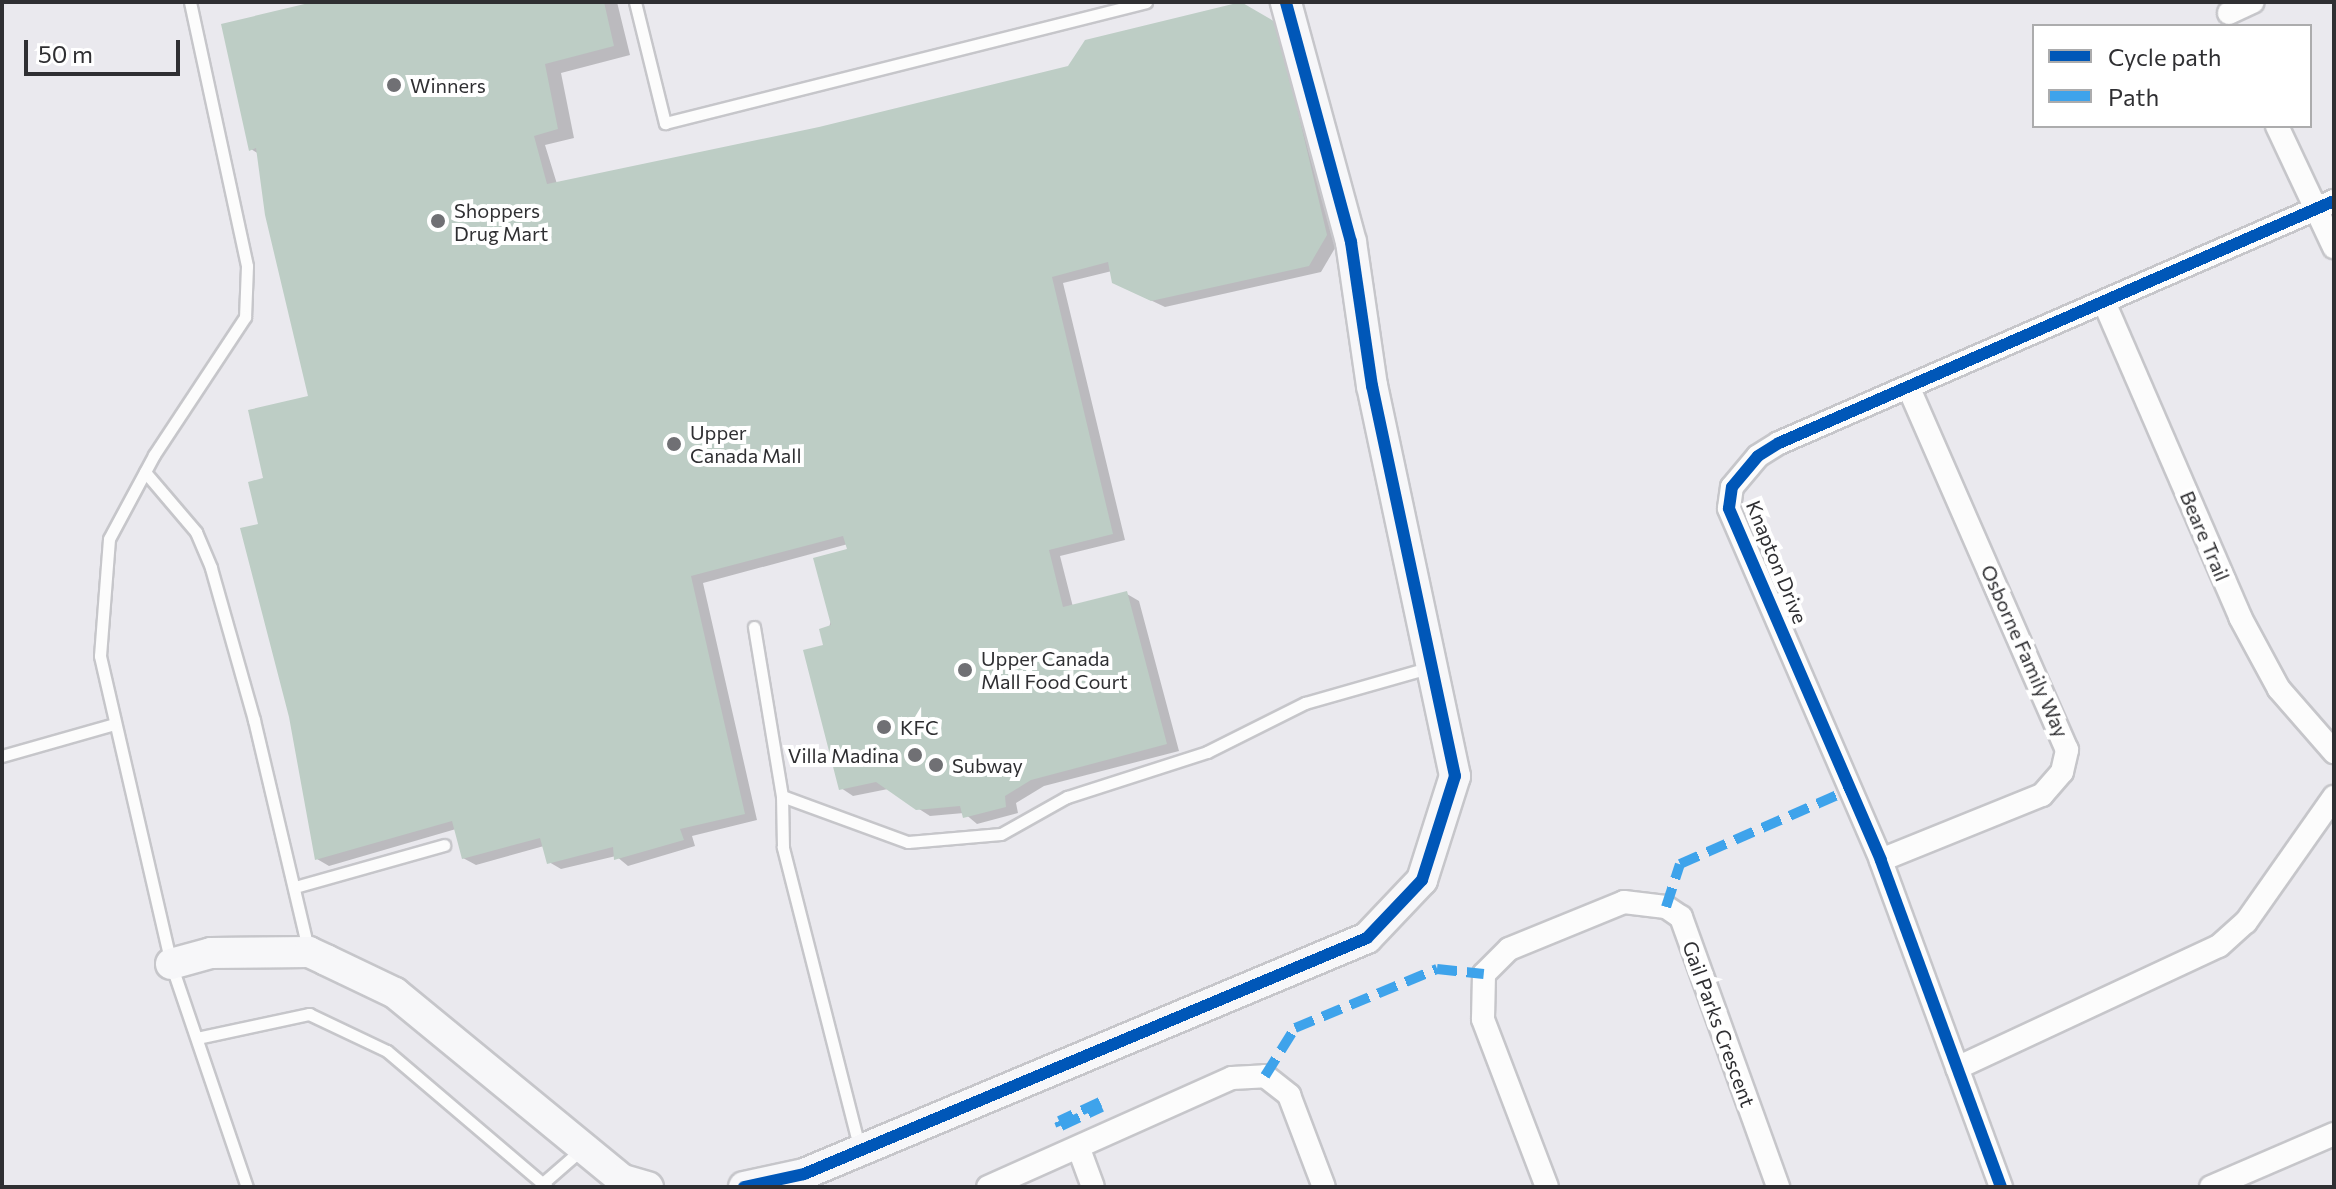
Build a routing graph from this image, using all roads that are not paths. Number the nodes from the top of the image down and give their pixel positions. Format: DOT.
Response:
graph roads {
  1 [pos="190,2"];
  2 [pos="635,2"];
  3 [pos="1146,2"];
  4 [pos="1286,2"];
  5 [pos="2253,2"];
  6 [pos="2229,14"];
  7 [pos="2278,128"];
  8 [pos="2325,205"];
  9 [pos="2334,247"];
  10 [pos="2104,302"];
  11 [pos="1909,388"];
  12 [pos="145,472"];
  13 [pos="754,627"];
  14 [pos="1432,667"];
  15 [pos="114,724"];
  16 [pos="2334,752"];
  17 [pos="2,756"];
  18 [pos="782,796"];
  19 [pos="2334,797"];
  20 [pos="444,845"];
  21 [pos="1881,860"];
  22 [pos="295,887"];
  23 [pos="309,952"];
  24 [pos="171,964"];
  25 [pos="197,1038"];
  26 [pos="1957,1068"];
  27 [pos="2334,1134"];
  28 [pos="583,1147"];
  29 [pos="1079,1149"];
  30 [pos="860,1151"];
  31 [pos="545,1185"];
  32 [pos="247,1187"];
  33 [pos="648,1187"];
  34 [pos="744,1187"];
  35 [pos="988,1187"];
  36 [pos="1093,1187"];
  37 [pos="1324,1187"];
  38 [pos="1547,1187"];
  39 [pos="1778,1187"];
  40 [pos="2001,1187"];
  41 [pos="2211,1187"];
  1 -- 12 [label="lane"];
  2 -- 3 [label="lane"];
  4 -- 14 [label="street"];
  5 -- 6 [label="street"];
  7 -- 8 [label="street"];
  8 -- 9 [label="street"];
  8 -- 10 [label="street, Knapton Drive"];
  10 -- 11 [label="street, Knapton Drive"];
  10 -- 16 [label="street, Beare Trail"];
  11 -- 21 [label="street, Knapton Drive"];
  11 -- 21 [label="street, Osborne Family Way"];
  12 -- 15 [label="lane"];
  12 -- 22 [label="lane"];
  13 -- 18 [label="lane"];
  14 -- 18 [label="lane"];
  14 -- 30 [label="street"];
  15 -- 17 [label="lane"];
  15 -- 24 [label="lane"];
  18 -- 30 [label="lane"];
  19 -- 26 [label="street"];
  20 -- 22 [label="lane"];
  21 -- 26 [label="street, Knapton Drive"];
  22 -- 23 [label="lane"];
  23 -- 24 [label="street"];
  23 -- 28 [label="street"];
  24 -- 25 [label="lane"];
  25 -- 31 [label="lane"];
  25 -- 32 [label="lane"];
  26 -- 40 [label="street, Knapton Drive"];
  27 -- 41 [label="street"];
  28 -- 31 [label="lane"];
  28 -- 33 [label="street"];
  29 -- 35 [label="street"];
  29 -- 36 [label="street"];
  29 -- 37 [label="street"];
  30 -- 34 [label="street"];
  38 -- 39 [label="street, Gail Parks Crescent"];
}
